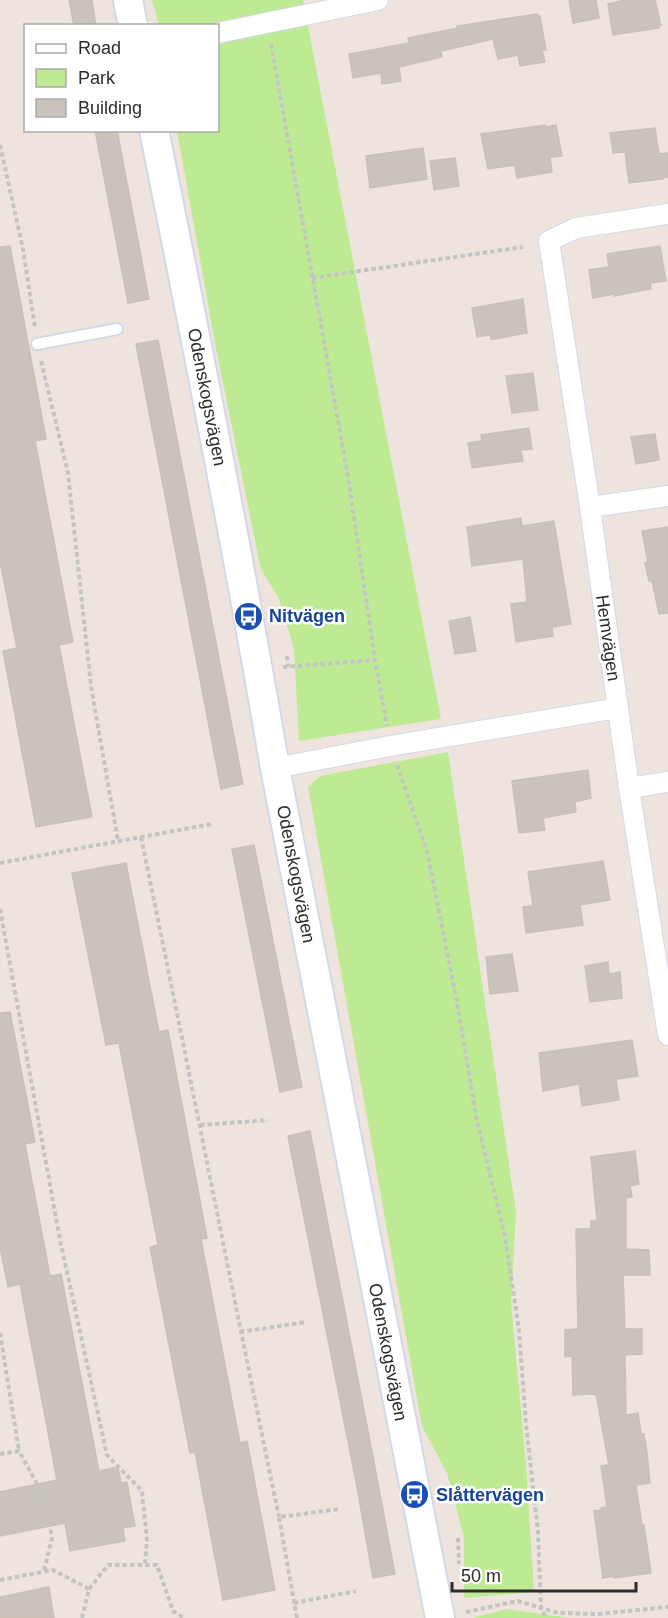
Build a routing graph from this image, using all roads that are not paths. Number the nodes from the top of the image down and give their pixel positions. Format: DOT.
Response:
graph roads {
  1 [pos="128,0"];
  2 [pos="378,0"];
  3 [pos="133,24"];
  4 [pos="219,33"];
  5 [pos="154,132"];
  6 [pos="668,214"];
  7 [pos="117,329"];
  8 [pos="37,344"];
  9 [pos="668,496"];
  10 [pos="590,507"];
  11 [pos="618,708"];
  12 [pos="275,768"];
  13 [pos="668,782"];
  14 [pos="630,788"];
  15 [pos="668,1035"];
  16 [pos="440,1617"];
  1 -- 3 [label="street"];
  2 -- 4 [label="street"];
  5 -- 12 [label="street, Odenskogsvägen"];
  6 -- 10 [label="street, Hemvägen"];
  7 -- 8 [label="lane"];
  9 -- 10 [label="street"];
  10 -- 11 [label="street, Hemvägen"];
  11 -- 12 [label="street"];
  11 -- 14 [label="street, Hemvägen"];
  12 -- 16 [label="street, Odenskogsvägen"];
  13 -- 14 [label="street"];
  14 -- 15 [label="street, Hemvägen"];
}
